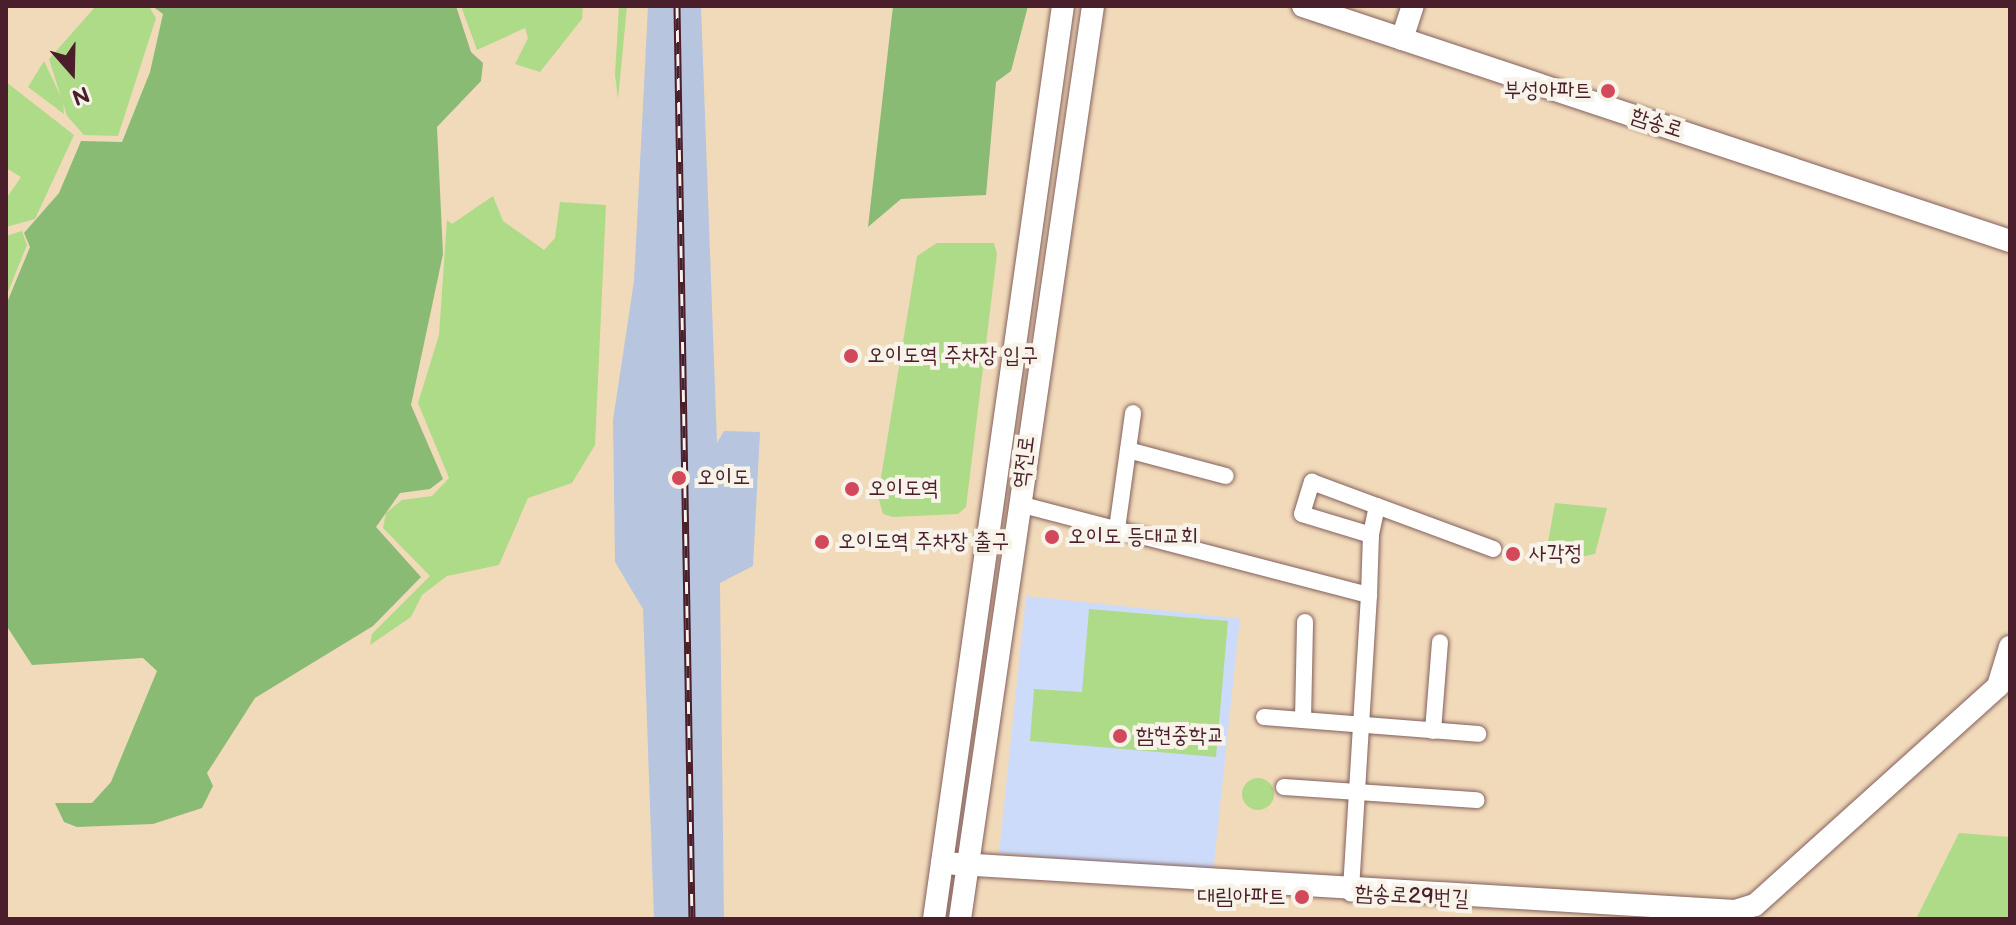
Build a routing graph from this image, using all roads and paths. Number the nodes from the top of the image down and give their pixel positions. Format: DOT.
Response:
graph roads {
  1 [pos="1063,6"];
  2 [pos="1093,6"];
  3 [pos="1303,6"];
  4 [pos="1377,6"];
  5 [pos="1413,6"];
  6 [pos="1369,28"];
  7 [pos="1402,39"];
  8 [pos="2010,241"];
  9 [pos="1133,413"];
  10 [pos="1128,450"];
  11 [pos="1226,476"];
  12 [pos="1019,504"];
  13 [pos="1377,506"];
  14 [pos="1117,529"];
  15 [pos="1371,535"];
  16 [pos="1493,549"];
  17 [pos="1369,595"];
  18 [pos="1305,622"];
  19 [pos="1440,642"];
  20 [pos="2010,647"];
  21 [pos="2004,688"];
  22 [pos="1264,717"];
  23 [pos="1303,720"];
  24 [pos="1363,725"];
  25 [pos="1433,731"];
  26 [pos="1478,734"];
  27 [pos="1284,787"];
  28 [pos="1358,794"];
  29 [pos="1477,800"];
  30 [pos="942,863"];
  31 [pos="967,867"];
  32 [pos="1351,893"];
  33 [pos="934,919"];
  34 [pos="960,919"];
  1 -- 30 [label="main road, 역전로"];
  2 -- 12 [label="main road, 역전로"];
  3 -- 6 [label="main road, 함송로"];
  4 -- 6 [label="main road"];
  5 -- 7 [label="main road"];
  6 -- 7 [label="main road, 함송로"];
  7 -- 8 [label="main road, 함송로"];
  9 -- 10 [label="street"];
  10 -- 11 [label="street"];
  10 -- 14 [label="street"];
  12 -- 14 [label="street"];
  12 -- 31 [label="main road, 역전로"];
  13 -- 15 [label="street"];
  13 -- 15 [label="street"];
  13 -- 16 [label="street"];
  14 -- 17 [label="street"];
  15 -- 17 [label="street"];
  17 -- 24 [label="street"];
  18 -- 23 [label="street"];
  19 -- 25 [label="street"];
  20 -- 21 [label="main road, 함송로29번길"];
  21 -- 32 [label="main road, 함송로29번길"];
  22 -- 23 [label="street"];
  23 -- 24 [label="street"];
  24 -- 25 [label="street"];
  24 -- 28 [label="street"];
  25 -- 26 [label="street"];
  27 -- 28 [label="street"];
  28 -- 29 [label="street"];
  28 -- 32 [label="street"];
  30 -- 31 [label="main road, 함송로29번길"];
  30 -- 33 [label="main road, 역전로"];
  31 -- 32 [label="main road, 함송로29번길"];
  31 -- 34 [label="main road, 역전로"];
}
